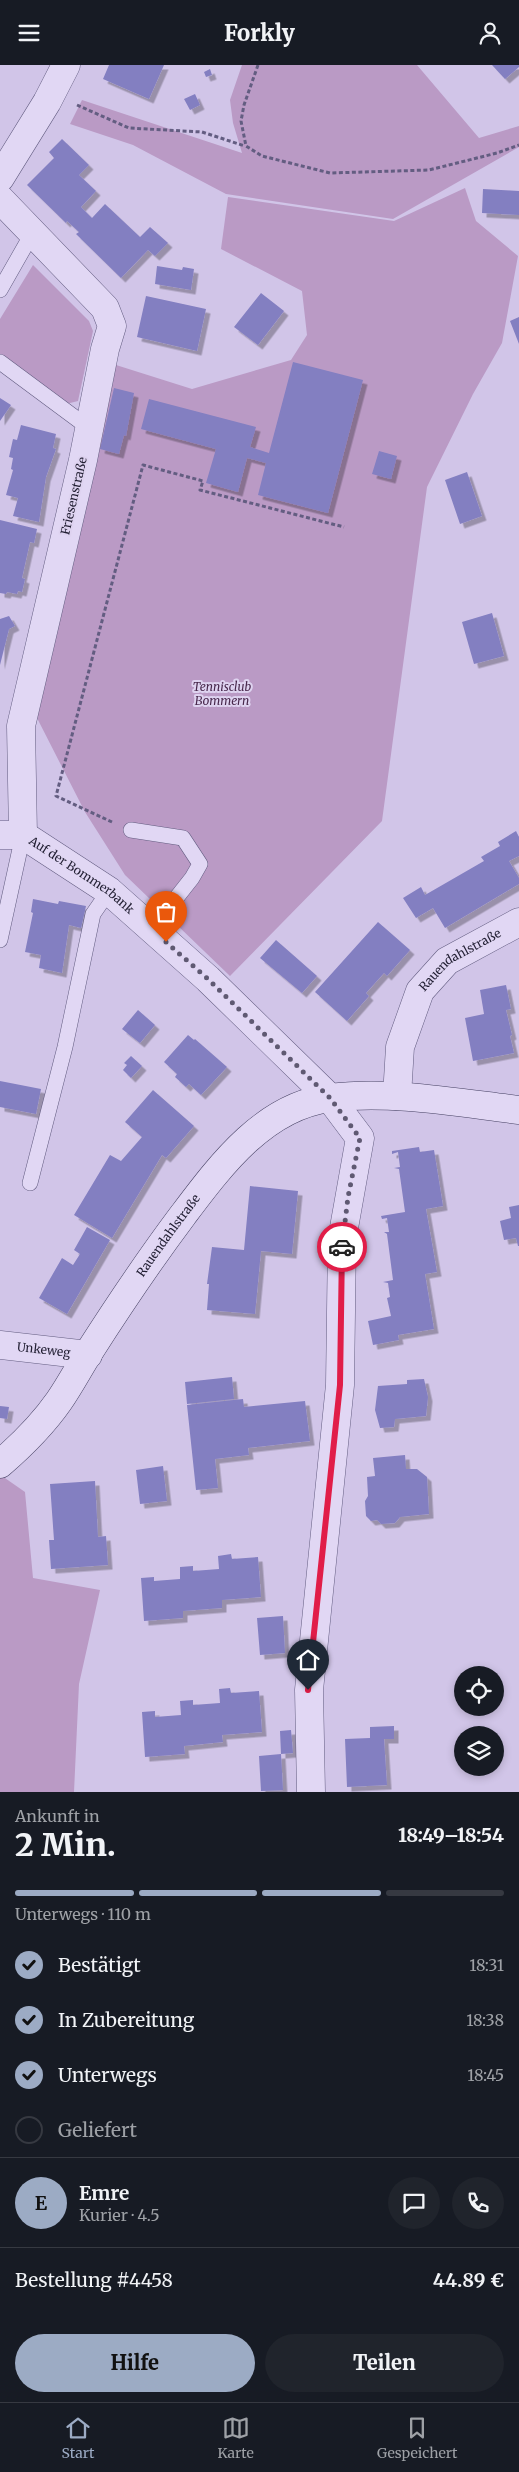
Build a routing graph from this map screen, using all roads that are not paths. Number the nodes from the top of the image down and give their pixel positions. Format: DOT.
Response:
graph roads {
  1 [pos="66,65"];
  2 [pos="0,178"];
  3 [pos="0,199"];
  4 [pos="33,232"];
  5 [pos="0,290"];
  6 [pos="0,362"];
  7 [pos="89,428"];
  8 [pos="130,830"];
  9 [pos="11,835"];
  10 [pos="109,891"];
  11 [pos="519,923"];
  12 [pos="151,930"];
  13 [pos="0,940"];
  14 [pos="397,1097"];
  15 [pos="330,1098"];
  16 [pos="519,1110"];
  17 [pos="30,1183"];
  18 [pos="0,1345"];
  19 [pos="88,1355"];
  20 [pos="0,1464"];
  21 [pos="310,1792"];
  1 -- 2 [label="street"];
  3 -- 4 [label="street, Friesenstraße"];
  4 -- 5 [label="lane"];
  4 -- 7 [label="street, Friesenstraße"];
  6 -- 7 [label="lane"];
  7 -- 9 [label="street, Friesenstraße"];
  8 -- 12 [label="lane"];
  9 -- 10 [label="street, Auf der Bommerbank"];
  9 -- 13 [label="lane"];
  10 -- 12 [label="street, Auf der Bommerbank"];
  10 -- 17 [label="lane"];
  11 -- 14 [label="street, Rauendahlstraße"];
  12 -- 15 [label="street, Auf der Bommerbank"];
  14 -- 15 [label="street, Rauendahlstraße"];
  14 -- 16 [label="street, Rauendahlstraße"];
  15 -- 19 [label="street, Rauendahlstraße"];
  15 -- 21 [label="street, Auf der Bommerbank"];
  18 -- 19 [label="street, Unkeweg"];
  19 -- 20 [label="street, Rauendahlstraße"];
}
